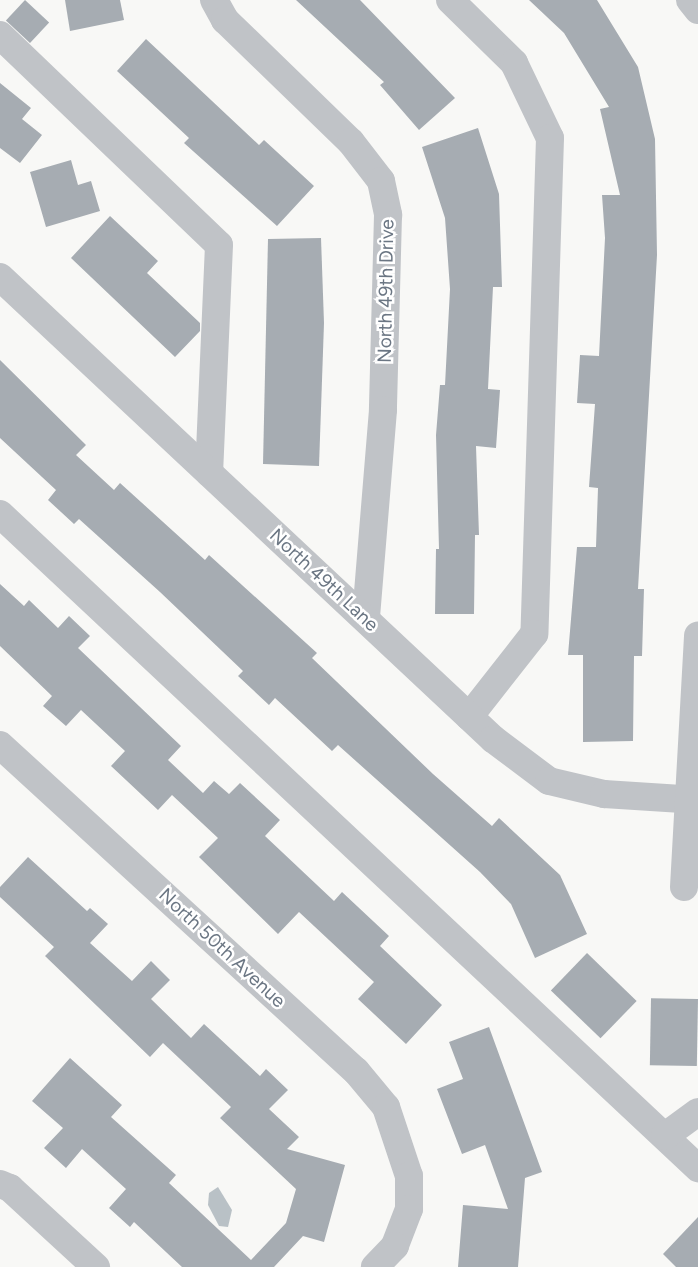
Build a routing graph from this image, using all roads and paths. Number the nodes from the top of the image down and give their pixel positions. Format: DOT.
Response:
graph roads {
  1 [pos="214,0"];
  2 [pos="450,0"];
  3 [pos="690,0"];
  4 [pos="698,10"];
  5 [pos="0,35"];
  6 [pos="0,277"];
  7 [pos="209,473"];
  8 [pos="0,514"];
  9 [pos="366,618"];
  10 [pos="698,635"];
  11 [pos="469,716"];
  12 [pos="0,745"];
  13 [pos="693,800"];
  14 [pos="684,887"];
  15 [pos="698,1112"];
  16 [pos="665,1136"];
  17 [pos="698,1168"];
  18 [pos="0,1184"];
  19 [pos="96,1267"];
  20 [pos="375,1267"];
  1 -- 9 [label="street, North 49th Drive"];
  2 -- 11 [label="street"];
  3 -- 4 [label="street"];
  5 -- 7 [label="street"];
  6 -- 7 [label="street, North 49th Lane"];
  7 -- 9 [label="street, North 49th Lane"];
  8 -- 16 [label="street"];
  9 -- 11 [label="street, North 49th Lane"];
  10 -- 13 [label="street"];
  11 -- 13 [label="street, North 49th Lane"];
  12 -- 20 [label="street, North 50th Avenue"];
  13 -- 14 [label="street"];
  15 -- 16 [label="street"];
  16 -- 17 [label="street"];
  18 -- 19 [label="street"];
}
